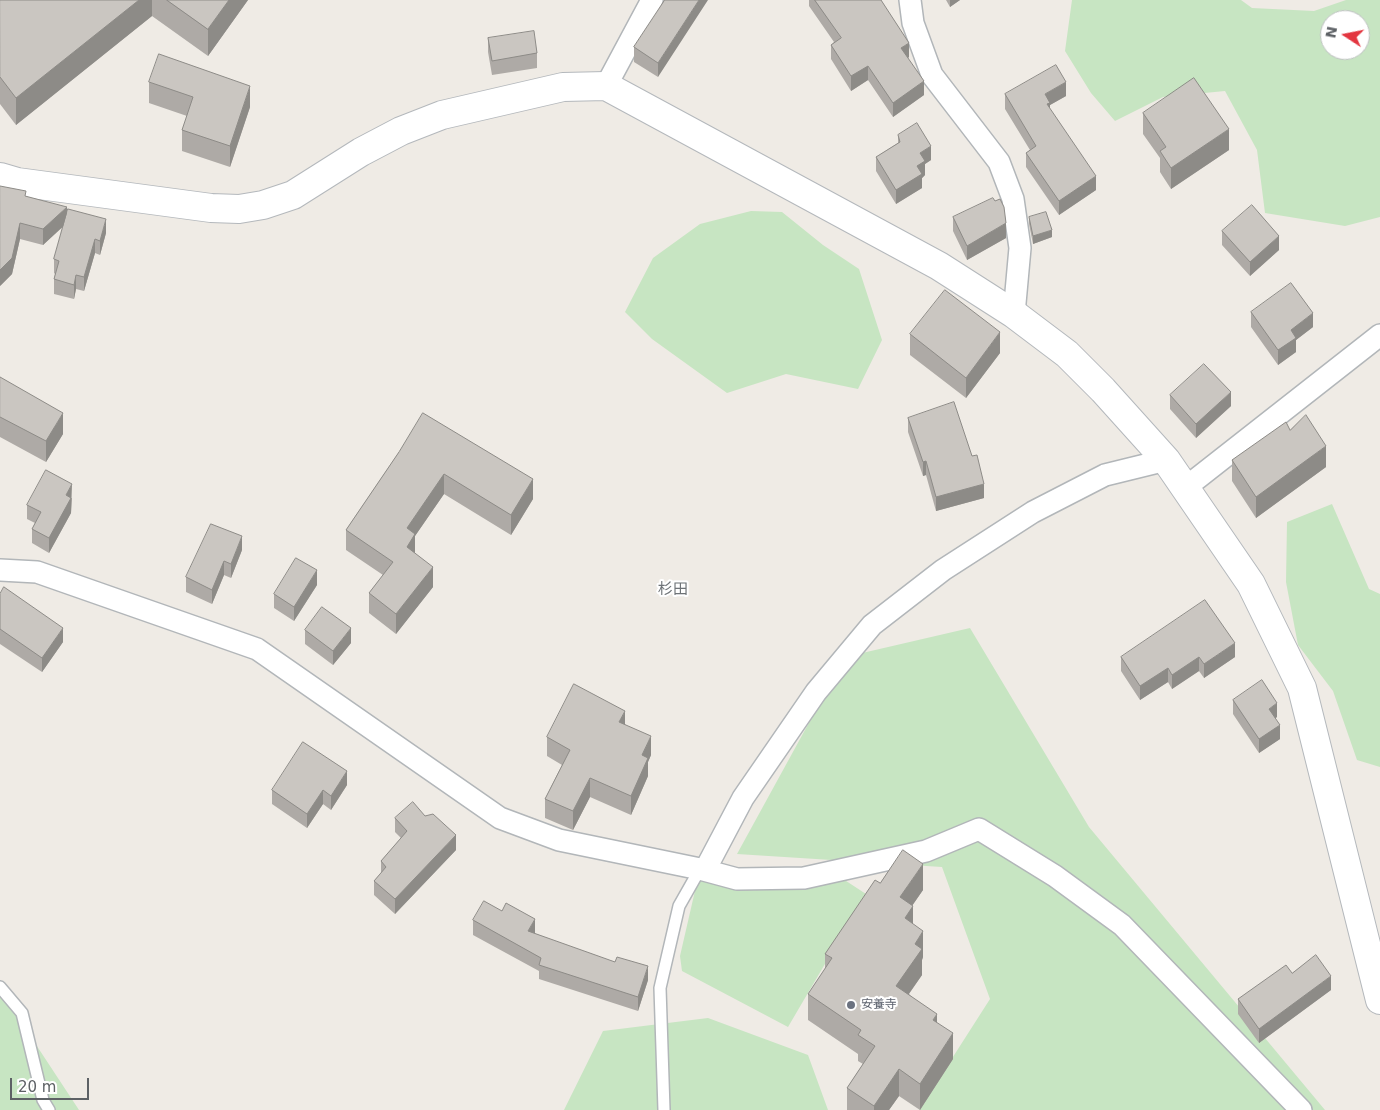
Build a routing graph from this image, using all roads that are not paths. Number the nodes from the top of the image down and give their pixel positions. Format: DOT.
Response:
graph roads {
  1 [pos="652,0"];
  2 [pos="910,0"];
  3 [pos="606,86"];
  4 [pos="0,177"];
  5 [pos="1014,314"];
  6 [pos="1380,335"];
  7 [pos="1166,460"];
  8 [pos="1185,488"];
  9 [pos="1,572"];
  10 [pos="703,869"];
  11 [pos="0,987"];
  12 [pos="1380,1000"];
  13 [pos="49,1110"];
  14 [pos="664,1110"];
  15 [pos="1302,1110"];
  1 -- 3 [label="street"];
  2 -- 5 [label="street"];
  3 -- 4 [label="street"];
  3 -- 5 [label="street"];
  5 -- 7 [label="street"];
  6 -- 8 [label="street"];
  7 -- 8 [label="street"];
  7 -- 10 [label="street"];
  8 -- 12 [label="street"];
  9 -- 10 [label="street"];
  10 -- 14 [label="lane"];
  10 -- 15 [label="street"];
  11 -- 13 [label="lane"];
}
